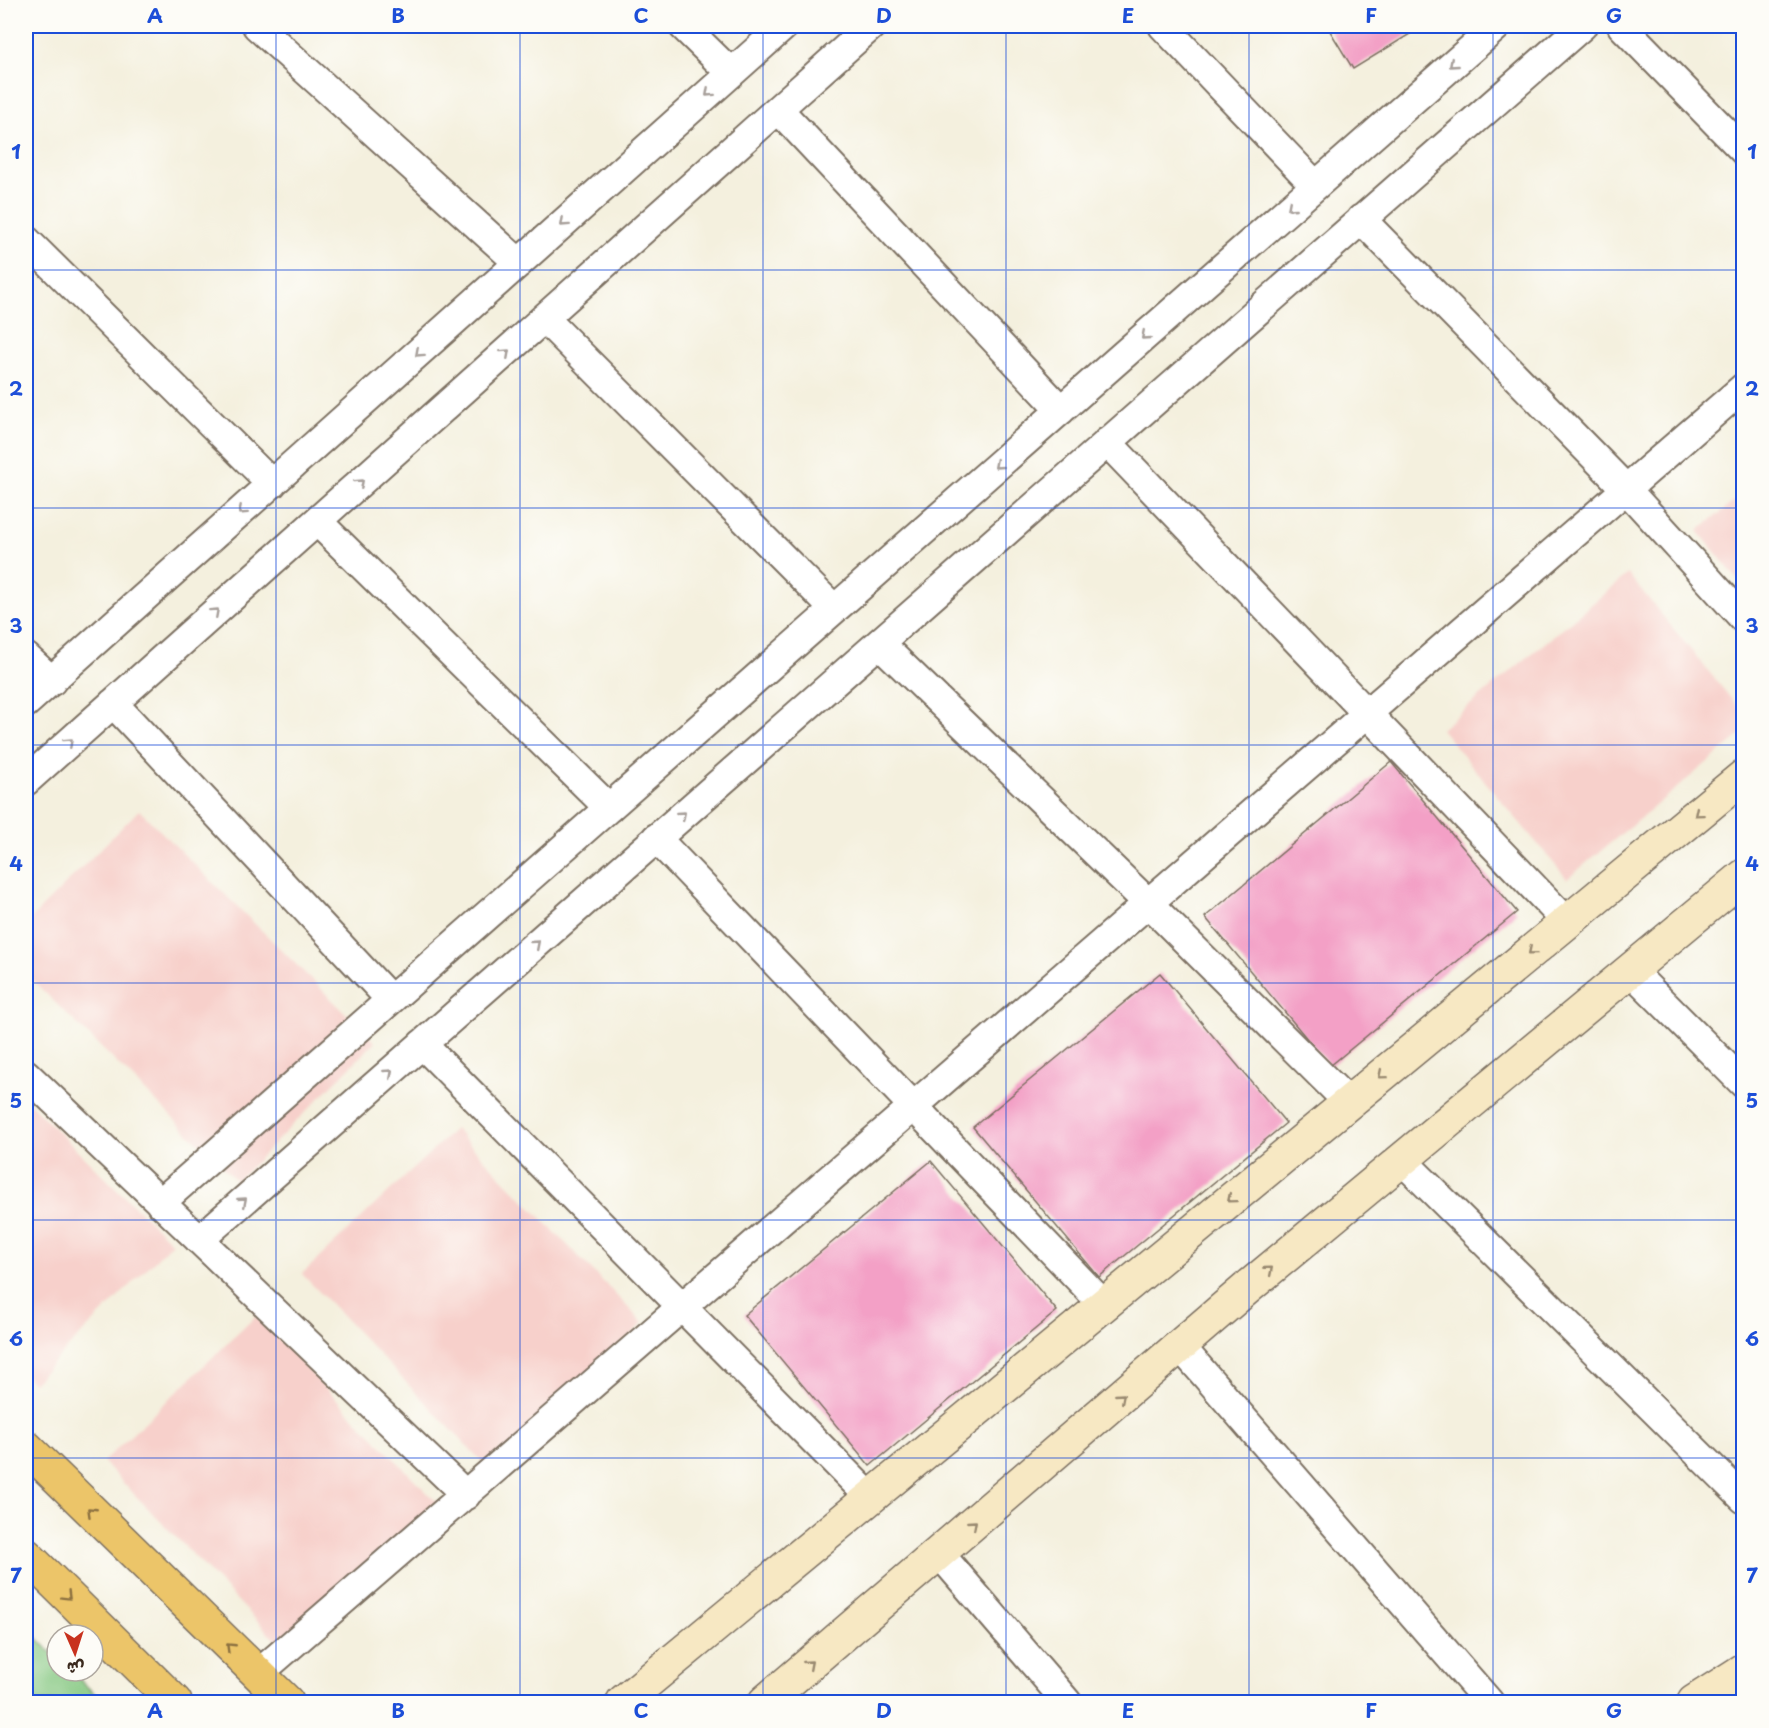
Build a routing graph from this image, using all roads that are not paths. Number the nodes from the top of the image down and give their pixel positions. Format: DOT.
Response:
graph roads {
  1 [pos="257,26"];
  2 [pos="683,26"];
  3 [pos="784,26"];
  4 [pos="871,26"];
  5 [pos="1162,26"];
  6 [pos="1497,26"];
  7 [pos="1582,26"];
  8 [pos="1622,26"];
  9 [pos="731,73"];
  10 [pos="778,109"];
  11 [pos="1743,151"];
  12 [pos="1315,185"];
  13 [pos="1361,219"];
  14 [pos="26,240"];
  15 [pos="519,263"];
  16 [pos="544,318"];
  17 [pos="1743,387"];
  18 [pos="1061,410"];
  19 [pos="1107,442"];
  20 [pos="272,484"];
  21 [pos="1626,489"];
  22 [pos="317,521"];
  23 [pos="834,609"];
  24 [pos="1743,619"];
  25 [pos="879,642"];
  26 [pos="26,657"];
  27 [pos="52,681"];
  28 [pos="113,703"];
  29 [pos="26,704"];
  30 [pos="1367,714"];
  31 [pos="1743,776"];
  32 [pos="26,781"];
  33 [pos="609,808"];
  34 [pos="656,838"];
  35 [pos="1743,876"];
  36 [pos="1148,903"];
  37 [pos="1567,922"];
  38 [pos="1630,970"];
  39 [pos="390,999"];
  40 [pos="422,1044"];
  41 [pos="26,1074"];
  42 [pos="1743,1084"];
  43 [pos="1348,1102"];
  44 [pos="914,1106"];
  45 [pos="1402,1160"];
  46 [pos="160,1203"];
  47 [pos="199,1240"];
  48 [pos="1104,1305"];
  49 [pos="682,1307"];
  50 [pos="1180,1346"];
  51 [pos="26,1448"];
  52 [pos="466,1495"];
  53 [pos="871,1497"];
  54 [pos="1743,1499"];
  55 [pos="939,1553"];
  56 [pos="26,1555"];
  57 [pos="1743,1670"];
  58 [pos="258,1674"];
  59 [pos="175,1702"];
  60 [pos="287,1702"];
  61 [pos="623,1702"];
  62 [pos="765,1702"];
  63 [pos="1067,1702"];
  64 [pos="1489,1702"];
  65 [pos="1694,1702"];
  1 -- 15 [label="street"];
  2 -- 9 [label="street"];
  3 -- 9 [label="street"];
  4 -- 10 [label="street"];
  5 -- 12 [label="street"];
  6 -- 12 [label="street, one-way"];
  7 -- 13 [label="street"];
  8 -- 11 [label="street"];
  9 -- 15 [label="street, one-way"];
  10 -- 16 [label="street"];
  10 -- 18 [label="street"];
  12 -- 18 [label="street, one-way"];
  13 -- 19 [label="street"];
  13 -- 21 [label="street"];
  14 -- 20 [label="street"];
  15 -- 20 [label="street, one-way"];
  22 -- 16 [label="street, one-way"];
  16 -- 23 [label="street"];
  17 -- 21 [label="street"];
  18 -- 23 [label="street, one-way"];
  19 -- 25 [label="street"];
  19 -- 30 [label="street"];
  20 -- 27 [label="street, one-way"];
  21 -- 24 [label="street"];
  21 -- 30 [label="street"];
  28 -- 22 [label="street, one-way"];
  22 -- 33 [label="street"];
  23 -- 33 [label="street"];
  34 -- 25 [label="street, one-way"];
  25 -- 36 [label="street"];
  26 -- 27 [label="street"];
  27 -- 29 [label="street"];
  32 -- 28 [label="street, one-way"];
  28 -- 39 [label="street"];
  30 -- 36 [label="street"];
  30 -- 37 [label="street"];
  31 -- 37 [label="main road, one-way"];
  33 -- 39 [label="street"];
  40 -- 34 [label="street, one-way"];
  34 -- 44 [label="street"];
  35 -- 38 [label="main road"];
  36 -- 43 [label="street"];
  36 -- 44 [label="street"];
  37 -- 43 [label="main road, one-way"];
  38 -- 42 [label="street"];
  38 -- 45 [label="main road"];
  39 -- 46 [label="street"];
  47 -- 40 [label="street, one-way"];
  40 -- 49 [label="street"];
  41 -- 46 [label="street"];
  43 -- 48 [label="main road, one-way"];
  44 -- 48 [label="street"];
  44 -- 49 [label="street"];
  50 -- 45 [label="main road, one-way"];
  45 -- 54 [label="street"];
  46 -- 47 [label="street"];
  47 -- 52 [label="street"];
  48 -- 53 [label="main road"];
  49 -- 52 [label="street"];
  49 -- 53 [label="street"];
  55 -- 50 [label="main road, one-way"];
  50 -- 64 [label="street"];
  58 -- 51 [label="main road, one-way"];
  52 -- 58 [label="street"];
  53 -- 61 [label="main road"];
  62 -- 55 [label="main road, one-way"];
  55 -- 63 [label="street"];
  56 -- 59 [label="main road, one-way"];
  57 -- 65 [label="main road"];
  58 -- 60 [label="main road"];
}
